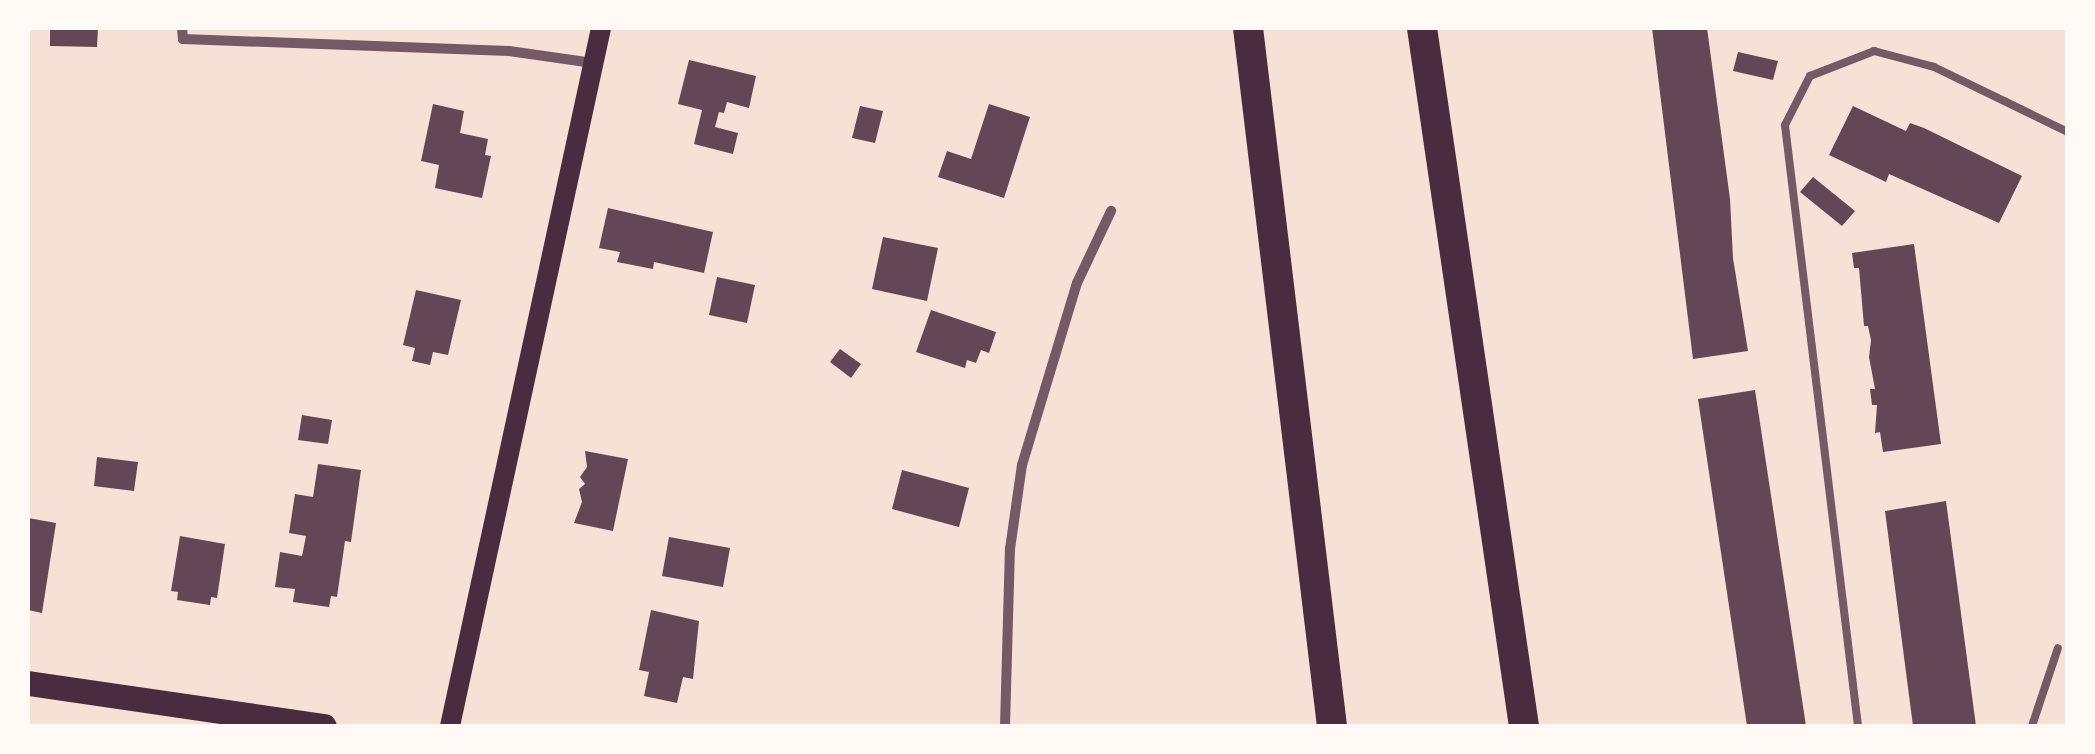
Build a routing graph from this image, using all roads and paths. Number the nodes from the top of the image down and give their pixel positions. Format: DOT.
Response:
graph roads {
  1 [pos="182,28"];
  2 [pos="602,28"];
  3 [pos="1248,28"];
  4 [pos="1422,28"];
  5 [pos="594,63"];
  6 [pos="2068,132"];
  7 [pos="1110,212"];
  8 [pos="2058,648"];
  9 [pos="28,682"];
  10 [pos="324,726"];
  11 [pos="450,726"];
  12 [pos="1005,726"];
  13 [pos="1332,726"];
  14 [pos="1524,726"];
  15 [pos="1858,726"];
  16 [pos="2032,726"];
  1 -- 5 [label="street"];
  2 -- 5 [label="main road"];
  3 -- 13 [label="highway"];
  4 -- 14 [label="highway"];
  5 -- 11 [label="main road"];
  6 -- 15 [label="lane"];
  7 -- 12 [label="street"];
  8 -- 16 [label="lane"];
  9 -- 10 [label="main road"];
}
